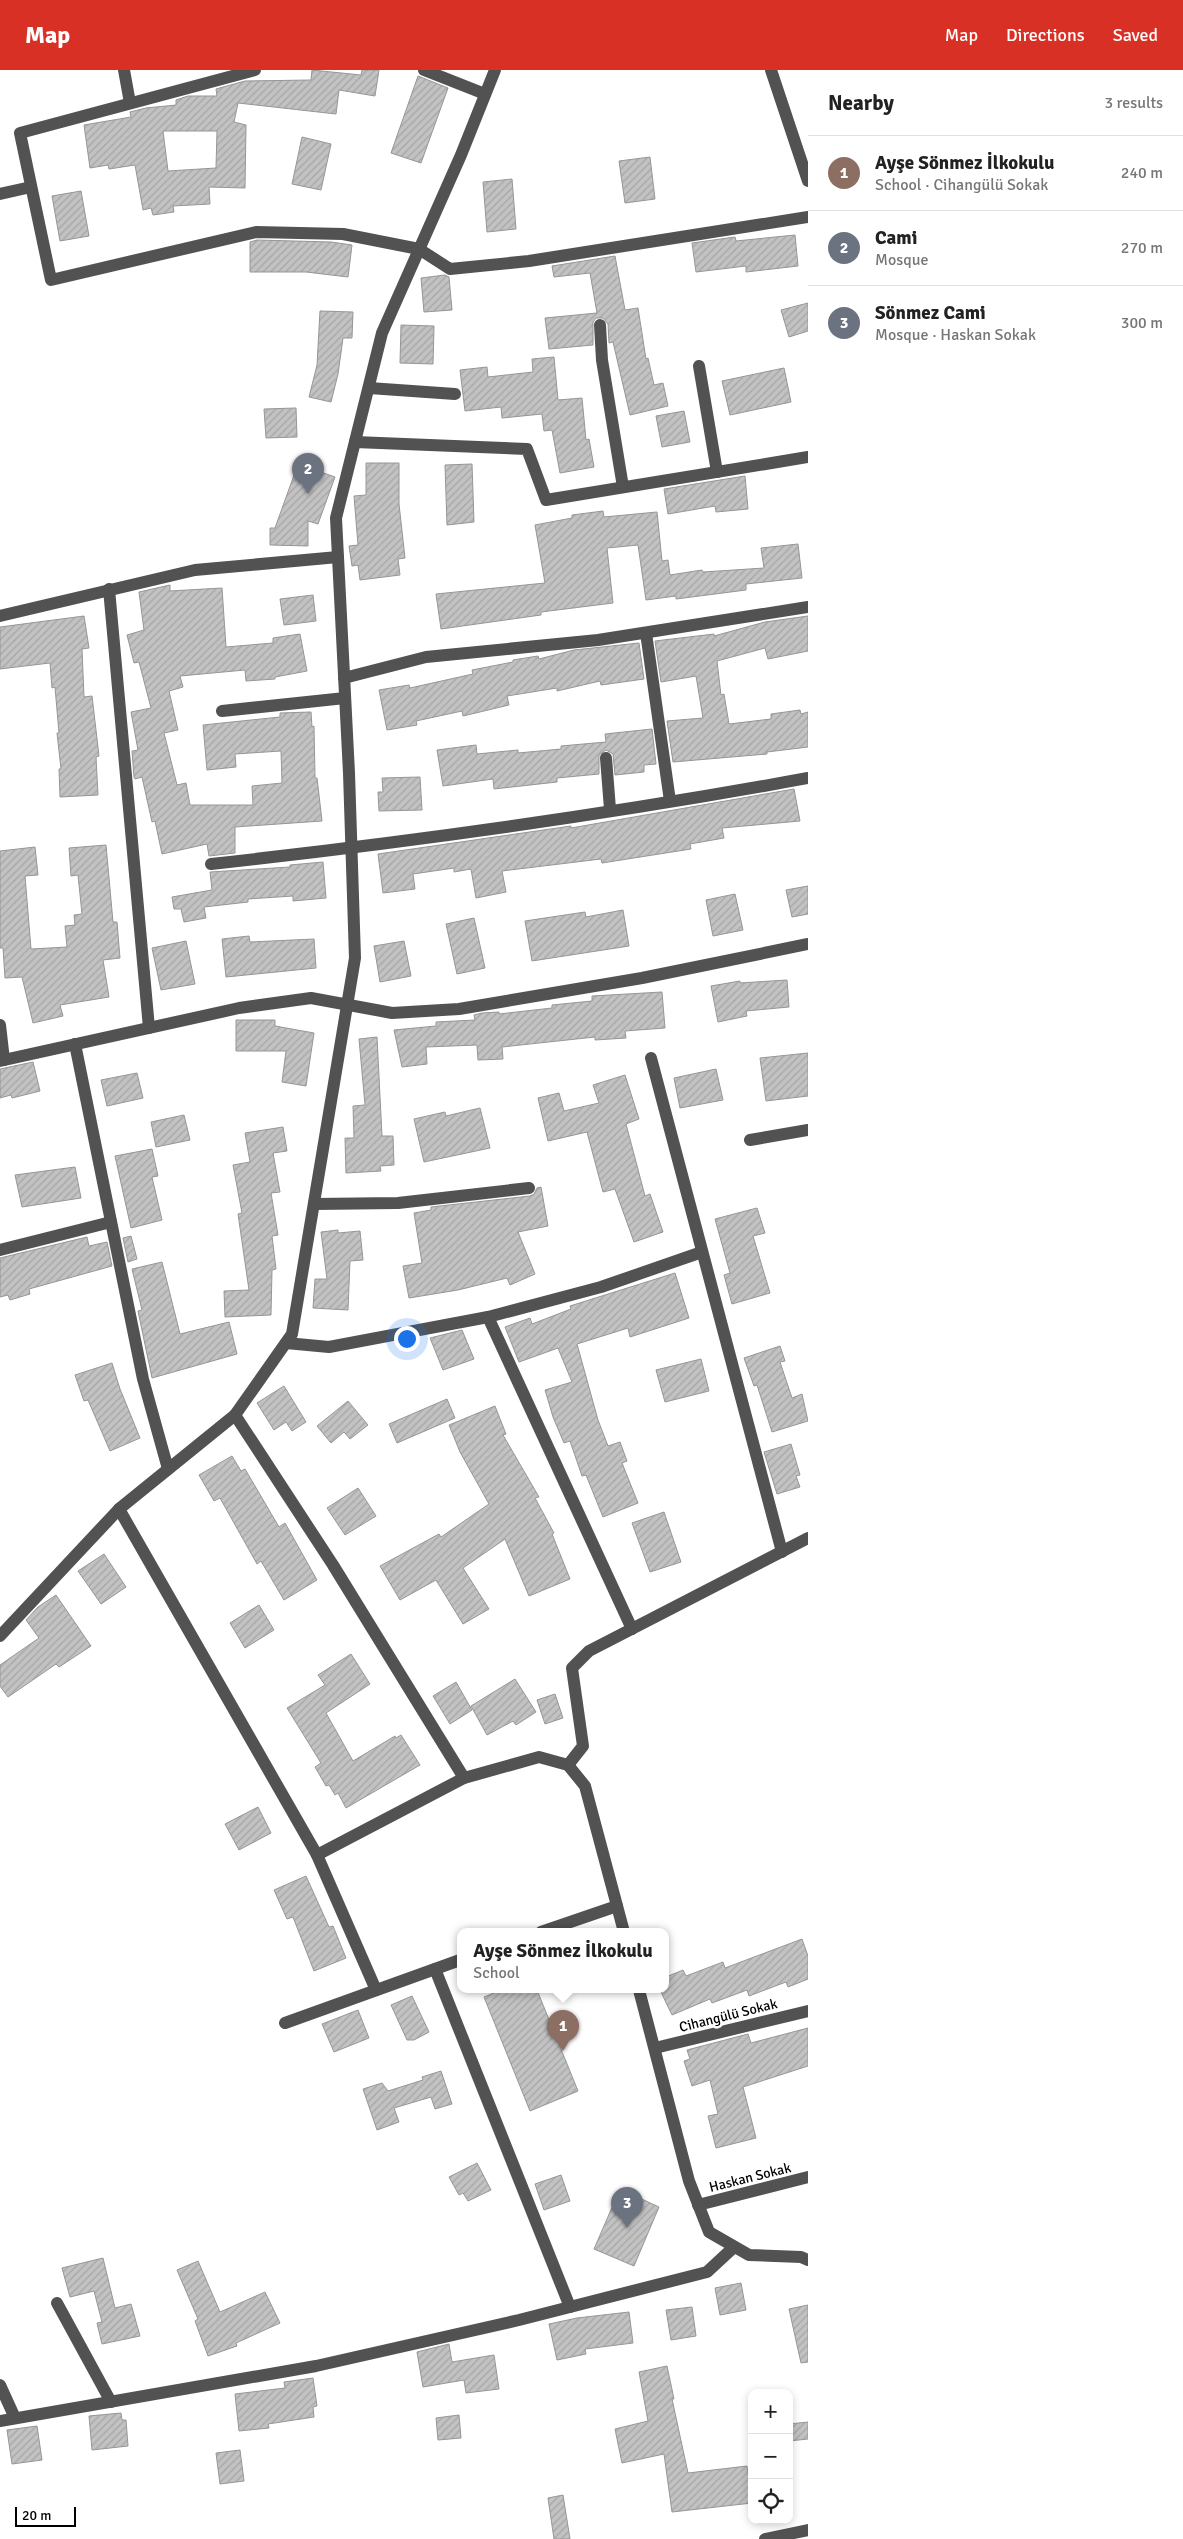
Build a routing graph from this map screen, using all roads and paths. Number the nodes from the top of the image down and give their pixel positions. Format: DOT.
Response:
graph roads {
  1 [pos="124,70"];
  2 [pos="255,70"];
  3 [pos="424,70"];
  4 [pos="495,70"];
  5 [pos="771,70"];
  6 [pos="485,94"];
  7 [pos="130,103"];
  8 [pos="808,180"];
  9 [pos="32,187"];
  10 [pos="0,194"];
  11 [pos="808,217"];
  12 [pos="419,249"];
  13 [pos="600,325"];
  14 [pos="699,366"];
  15 [pos="369,388"];
  16 [pos="455,394"];
  17 [pos="355,442"];
  18 [pos="808,457"];
  19 [pos="717,472"];
  20 [pos="623,487"];
  21 [pos="338,557"];
  22 [pos="109,589"];
  23 [pos="808,608"];
  24 [pos="0,616"];
  25 [pos="646,633"];
  26 [pos="344,678"];
  27 [pos="345,698"];
  28 [pos="222,711"];
  29 [pos="606,758"];
  30 [pos="808,778"];
  31 [pos="670,801"];
  32 [pos="610,809"];
  33 [pos="351,848"];
  34 [pos="211,864"];
  35 [pos="808,944"];
  36 [pos="348,1003"];
  37 [pos="0,1025"];
  38 [pos="149,1028"];
  39 [pos="75,1044"];
  40 [pos="651,1058"];
  41 [pos="2,1061"];
  42 [pos="808,1130"];
  43 [pos="750,1140"];
  44 [pos="529,1188"];
  45 [pos="314,1204"];
  46 [pos="112,1222"];
  47 [pos="0,1250"];
  48 [pos="702,1252"];
  49 [pos="488,1317"];
  50 [pos="286,1343"];
  51 [pos="235,1415"];
  52 [pos="168,1469"];
  53 [pos="120,1509"];
  54 [pos="808,1538"];
  55 [pos="782,1552"];
  56 [pos="632,1630"];
  57 [pos="0,1636"];
  58 [pos="568,1765"];
  59 [pos="464,1778"];
  60 [pos="317,1855"];
  61 [pos="617,1906"];
  62 [pos="553,1928"];
  63 [pos="623,1928"];
  64 [pos="457,1961"];
  65 [pos="435,1969"];
  66 [pos="376,1990"];
  67 [pos="640,1993"];
  68 [pos="808,2011"];
  69 [pos="285,2023"];
  70 [pos="654,2048"];
  71 [pos="808,2177"];
  72 [pos="698,2205"];
  73 [pos="734,2246"];
  74 [pos="808,2260"];
  75 [pos="58,2303"];
  76 [pos="570,2307"];
  77 [pos="0,2385"];
  78 [pos="111,2402"];
  79 [pos="15,2418"];
  80 [pos="0,2421"];
  81 [pos="808,2530"];
  82 [pos="765,2539"];
  1 -- 7 [label="street"];
  2 -- 7 [label="street"];
  3 -- 6 [label="street"];
  4 -- 6 [label="street"];
  5 -- 8 [label="street"];
  6 -- 12 [label="street"];
  7 -- 9 [label="street"];
  9 -- 10 [label="street"];
  9 -- 12 [label="street"];
  11 -- 12 [label="street"];
  12 -- 15 [label="street"];
  13 -- 20 [label="street"];
  14 -- 19 [label="street"];
  15 -- 16 [label="street"];
  15 -- 17 [label="street"];
  17 -- 20 [label="street"];
  17 -- 21 [label="street"];
  18 -- 19 [label="street"];
  19 -- 20 [label="street"];
  21 -- 22 [label="street"];
  21 -- 26 [label="street"];
  22 -- 24 [label="street"];
  22 -- 38 [label="street"];
  23 -- 25 [label="street"];
  25 -- 26 [label="street"];
  25 -- 31 [label="street"];
  26 -- 27 [label="street"];
  27 -- 28 [label="street"];
  27 -- 33 [label="street"];
  29 -- 32 [label="street"];
  30 -- 31 [label="street"];
  31 -- 32 [label="street"];
  32 -- 33 [label="street"];
  33 -- 34 [label="street"];
  33 -- 36 [label="street"];
  35 -- 36 [label="street"];
  36 -- 38 [label="street"];
  36 -- 45 [label="street"];
  37 -- 41 [label="street"];
  38 -- 39 [label="street"];
  39 -- 41 [label="street"];
  39 -- 46 [label="street"];
  40 -- 48 [label="street"];
  42 -- 43 [label="street"];
  44 -- 45 [label="street"];
  45 -- 50 [label="street"];
  46 -- 47 [label="street"];
  46 -- 52 [label="street"];
  48 -- 49 [label="street"];
  48 -- 55 [label="street"];
  49 -- 50 [label="street"];
  49 -- 56 [label="street"];
  50 -- 51 [label="street"];
  51 -- 52 [label="street"];
  51 -- 59 [label="street"];
  52 -- 53 [label="street"];
  53 -- 57 [label="street"];
  53 -- 60 [label="street"];
  54 -- 55 [label="street"];
  55 -- 56 [label="street"];
  56 -- 58 [label="street"];
  58 -- 59 [label="street"];
  58 -- 61 [label="street"];
  59 -- 60 [label="street"];
  60 -- 66 [label="street"];
  61 -- 62 [label="street"];
  61 -- 63 [label="street"];
  64 -- 65 [label="street"];
  65 -- 66 [label="street"];
  65 -- 76 [label="street"];
  66 -- 69 [label="street"];
  67 -- 70 [label="street"];
  68 -- 70 [label="street, Cihangülü Sokak"];
  70 -- 72 [label="street"];
  71 -- 72 [label="street, Haskan Sokak"];
  72 -- 73 [label="street"];
  73 -- 74 [label="street"];
  73 -- 76 [label="street"];
  75 -- 78 [label="street"];
  76 -- 78 [label="street"];
  77 -- 79 [label="street"];
  78 -- 79 [label="street"];
  79 -- 80 [label="street"];
  81 -- 82 [label="street"];
}
